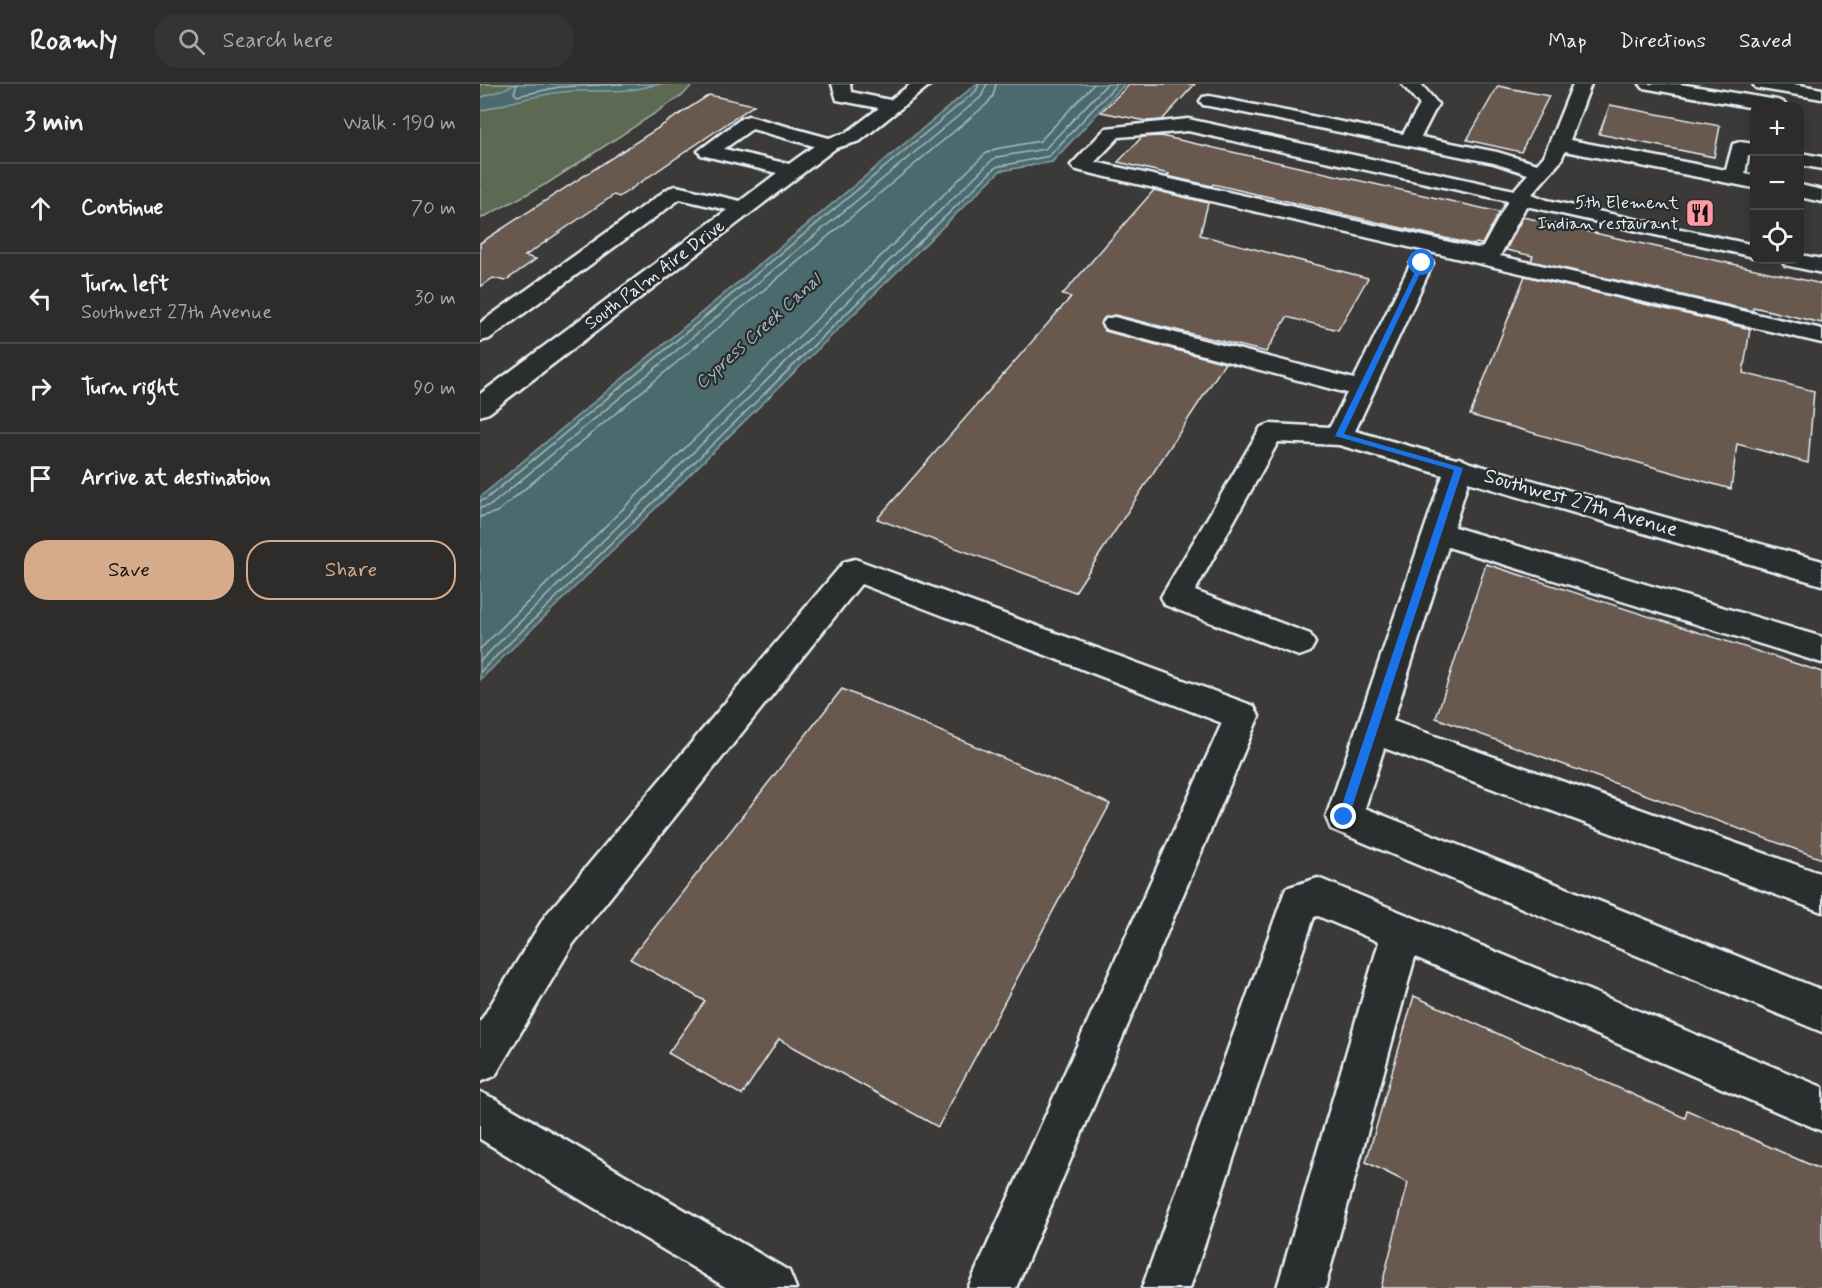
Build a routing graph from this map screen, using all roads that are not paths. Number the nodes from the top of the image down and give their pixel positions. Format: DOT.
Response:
graph roads {
  1 [pos="841,84"];
  2 [pos="891,84"];
  3 [pos="922,84"];
  4 [pos="1224,84"];
  5 [pos="1411,84"];
  6 [pos="1582,84"];
  7 [pos="1649,84"];
  8 [pos="1769,85"];
  9 [pos="1821,91"];
  10 [pos="1209,101"];
  11 [pos="871,102"];
  12 [pos="1754,102"];
  13 [pos="895,106"];
  14 [pos="1188,125"];
  15 [pos="1409,141"];
  16 [pos="830,144"];
  17 [pos="1558,144"];
  18 [pos="1750,149"];
  19 [pos="1804,160"];
  20 [pos="1822,163"];
  21 [pos="793,171"];
  22 [pos="1541,171"];
  23 [pos="1734,178"];
  24 [pos="1750,181"];
  25 [pos="1804,192"];
  26 [pos="1822,196"];
  27 [pos="1520,197"];
  28 [pos="743,208"];
  29 [pos="1750,250"];
  30 [pos="1476,255"];
  31 [pos="1804,262"];
  32 [pos="1422,263"];
  33 [pos="1822,266"];
  34 [pos="1114,324"];
  35 [pos="480,334"];
  36 [pos="1822,336"];
  37 [pos="1362,389"];
  38 [pos="480,407"];
  39 [pos="1339,436"];
  40 [pos="1459,468"];
  41 [pos="1437,533"];
  42 [pos="1822,573"];
  43 [pos="1299,643"];
  44 [pos="1822,650"];
  45 [pos="1373,729"];
  46 [pos="1822,893"];
  47 [pos="1402,931"];
  48 [pos="1822,1011"];
  49 [pos="480,1061"];
  50 [pos="1822,1109"];
  51 [pos="480,1114"];
  52 [pos="772,1288"];
  53 [pos="992,1288"];
  54 [pos="1166,1288"];
  55 [pos="1301,1288"];
  1 -- 11 [label="street"];
  2 -- 11 [label="street, South Palm Aire Drive"];
  3 -- 13 [label="street, South Palm Aire Drive"];
  4 -- 10 [label="street"];
  5 -- 15 [label="street"];
  6 -- 17 [label="street"];
  7 -- 12 [label="street"];
  8 -- 9 [label="street"];
  10 -- 14 [label="street"];
  10 -- 15 [label="street"];
  11 -- 13 [label="street"];
  11 -- 16 [label="street, South Palm Aire Drive"];
  13 -- 16 [label="street, South Palm Aire Drive"];
  14 -- 27 [label="street"];
  14 -- 30 [label="street"];
  15 -- 22 [label="street"];
  16 -- 21 [label="street, South Palm Aire Drive"];
  16 -- 21 [label="street"];
  17 -- 22 [label="street"];
  17 -- 23 [label="street"];
  18 -- 23 [label="street"];
  19 -- 20 [label="street"];
  21 -- 28 [label="street, South Palm Aire Drive"];
  22 -- 27 [label="street"];
  23 -- 24 [label="street"];
  25 -- 26 [label="street"];
  27 -- 29 [label="street"];
  27 -- 30 [label="street"];
  28 -- 35 [label="street"];
  28 -- 38 [label="street, South Palm Aire Drive"];
  30 -- 36 [label="street"];
  31 -- 33 [label="street"];
  32 -- 37 [label="street"];
  34 -- 37 [label="street"];
  37 -- 39 [label="street"];
  39 -- 40 [label="street, Southwest 27th Avenue"];
  39 -- 43 [label="street, Southwest 27th Avenue"];
  40 -- 41 [label="street"];
  40 -- 42 [label="street, Southwest 27th Avenue"];
  41 -- 44 [label="street"];
  41 -- 45 [label="street"];
  45 -- 46 [label="street"];
  45 -- 48 [label="street"];
  47 -- 50 [label="street"];
  47 -- 54 [label="street"];
  47 -- 55 [label="street"];
  49 -- 53 [label="street"];
  51 -- 52 [label="street"];
}
